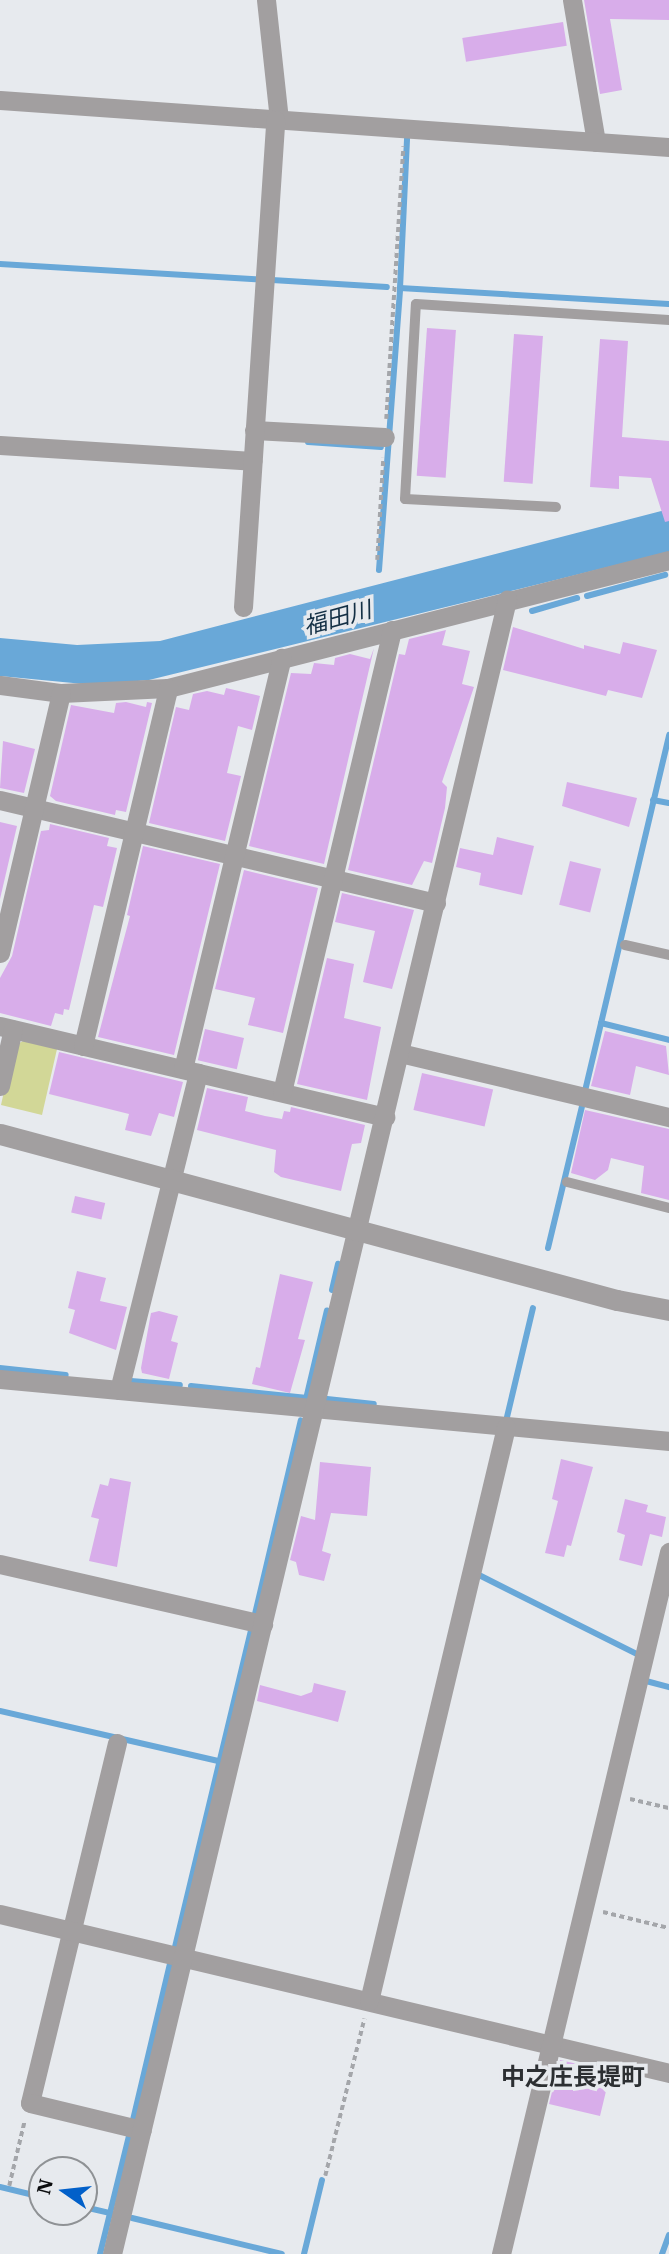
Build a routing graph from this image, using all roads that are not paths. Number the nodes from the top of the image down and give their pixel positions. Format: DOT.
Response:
graph roads {
  1 [pos="266,0"];
  2 [pos="572,0"];
  3 [pos="0,100"];
  4 [pos="277,120"];
  5 [pos="596,142"];
  6 [pos="669,147"];
  7 [pos="669,320"];
  8 [pos="254,430"];
  9 [pos="385,437"];
  10 [pos="0,444"];
  11 [pos="253,461"];
  12 [pos="556,507"];
  13 [pos="669,560"];
  14 [pos="508,600"];
  15 [pos="243,607"];
  16 [pos="392,629"];
  17 [pos="282,658"];
  18 [pos="0,685"];
  19 [pos="168,688"];
  20 [pos="61,693"];
  21 [pos="0,800"];
  22 [pos="34,808"];
  23 [pos="134,832"];
  24 [pos="235,855"];
  25 [pos="333,878"];
  26 [pos="436,903"];
  27 [pos="625,945"];
  28 [pos="0,953"];
  29 [pos="669,955"];
  30 [pos="7,1028"];
  31 [pos="83,1045"];
  32 [pos="400,1053"];
  33 [pos="191,1071"];
  34 [pos="0,1086"];
  35 [pos="282,1092"];
  36 [pos="385,1116"];
  37 [pos="669,1117"];
  38 [pos="0,1134"];
  39 [pos="171,1180"];
  40 [pos="567,1182"];
  41 [pos="669,1208"];
  42 [pos="358,1230"];
  43 [pos="669,1310"];
  44 [pos="0,1379"];
  45 [pos="119,1391"];
  46 [pos="314,1409"];
  47 [pos="506,1427"];
  48 [pos="669,1441"];
  49 [pos="669,1552"];
  50 [pos="0,1564"];
  51 [pos="664,1595"];
  52 [pos="263,1625"];
  53 [pos="117,1743"];
  54 [pos="0,1914"];
  55 [pos="72,1931"];
  56 [pos="183,1957"];
  57 [pos="369,2001"];
  58 [pos="550,2045"];
  59 [pos="669,2073"];
  60 [pos="142,2130"];
  61 [pos="112,2254"];
  62 [pos="501,2254"];
  1 -- 4 [label="street"];
  2 -- 5 [label="street"];
  3 -- 4 [label="street"];
  4 -- 5 [label="street"];
  4 -- 8 [label="street"];
  5 -- 6 [label="street"];
  7 -- 12 [label="lane"];
  8 -- 9 [label="street"];
  8 -- 11 [label="street"];
  10 -- 11 [label="street"];
  11 -- 15 [label="street"];
  13 -- 14 [label="street"];
  14 -- 16 [label="street"];
  14 -- 26 [label="street"];
  16 -- 17 [label="street"];
  16 -- 25 [label="street"];
  17 -- 19 [label="street"];
  17 -- 24 [label="street"];
  18 -- 20 [label="street"];
  19 -- 20 [label="street"];
  19 -- 23 [label="street"];
  20 -- 22 [label="street"];
  21 -- 22 [label="street"];
  22 -- 23 [label="street"];
  22 -- 28 [label="street"];
  23 -- 24 [label="street"];
  23 -- 31 [label="street"];
  24 -- 25 [label="street"];
  24 -- 33 [label="street"];
  25 -- 26 [label="street"];
  25 -- 35 [label="street"];
  26 -- 32 [label="street"];
  27 -- 29 [label="lane"];
  30 -- 31 [label="street"];
  30 -- 34 [label="street"];
  31 -- 33 [label="street"];
  32 -- 36 [label="street"];
  32 -- 37 [label="street"];
  33 -- 35 [label="street"];
  33 -- 39 [label="street"];
  35 -- 36 [label="street"];
  36 -- 42 [label="street"];
  38 -- 39 [label="street"];
  39 -- 42 [label="street"];
  39 -- 45 [label="street"];
  40 -- 41 [label="lane"];
  42 -- 43 [label="street"];
  42 -- 46 [label="street"];
  44 -- 45 [label="street"];
  45 -- 46 [label="street"];
  46 -- 47 [label="street"];
  46 -- 52 [label="street"];
  47 -- 48 [label="street"];
  47 -- 57 [label="street"];
  49 -- 51 [label="street"];
  50 -- 52 [label="street"];
  51 -- 58 [label="street"];
  52 -- 56 [label="street"];
  53 -- 55 [label="street"];
  54 -- 55 [label="street"];
  55 -- 56 [label="street"];
  55 -- 60 [label="street"];
  56 -- 57 [label="street"];
  56 -- 60 [label="street"];
  57 -- 58 [label="street"];
  58 -- 59 [label="street"];
  58 -- 62 [label="street"];
  60 -- 61 [label="street"];
}
